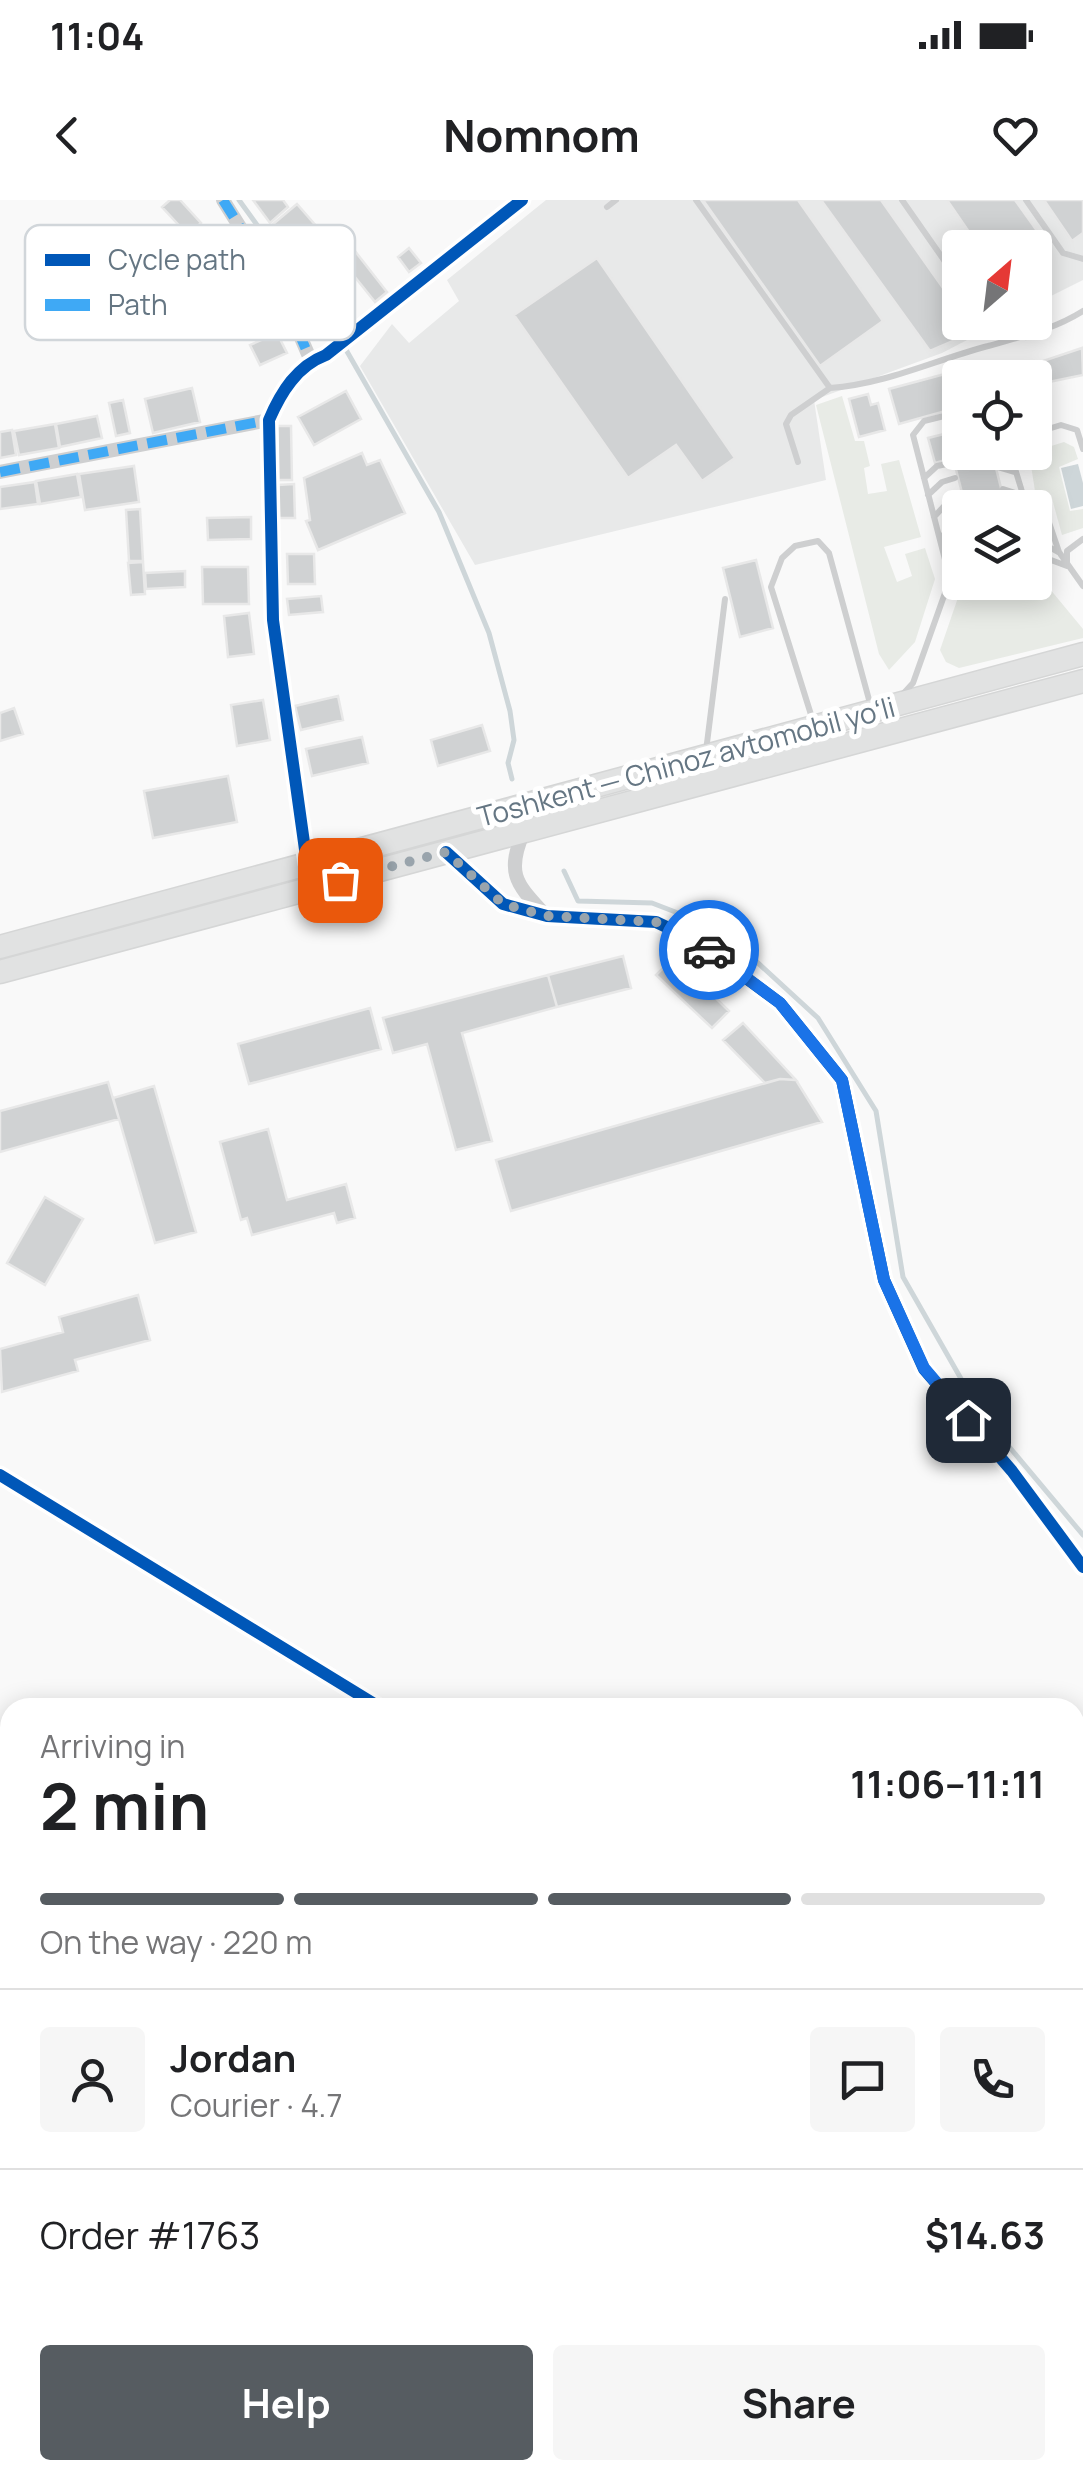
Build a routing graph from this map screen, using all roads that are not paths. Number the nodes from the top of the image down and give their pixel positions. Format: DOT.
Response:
graph roads {
  1 [pos="223,200"];
  2 [pos="522,200"];
  3 [pos="616,200"];
  4 [pos="696,200"];
  5 [pos="902,200"];
  6 [pos="1026,200"];
  7 [pos="607,207"];
  8 [pos="239,225"];
  9 [pos="942,257"];
  10 [pos="1083,258"];
  11 [pos="1083,311"];
  12 [pos="1052,326"];
  13 [pos="355,331"];
  14 [pos="302,340"];
  15 [pos="344,340"];
  16 [pos="1016,340"];
  17 [pos="311,360"];
  18 [pos="830,388"];
  19 [pos="942,416"];
  20 [pos="269,420"];
  21 [pos="1052,428"];
  22 [pos="1083,449"];
  23 [pos="798,462"];
  24 [pos="942,465"];
  25 [pos="1009,470"];
  26 [pos="0,472"];
  27 [pos="1016,472"];
  28 [pos="924,478"];
  29 [pos="955,478"];
  30 [pos="1003,488"];
  31 [pos="1010,490"];
  32 [pos="1022,490"];
  33 [pos="928,495"];
  34 [pos="942,509"];
  35 [pos="934,518"];
  36 [pos="1052,532"];
  37 [pos="942,537"];
  38 [pos="940,539"];
  39 [pos="1083,539"];
  40 [pos="942,547"];
  41 [pos="1052,547"];
  42 [pos="1059,552"];
  43 [pos="1052,560"];
  44 [pos="1067,566"];
  45 [pos="1083,586"];
  46 [pos="724,599"];
  47 [pos="943,600"];
  48 [pos="1083,654"];
  49 [pos="1083,681"];
  50 [pos="883,708"];
  51 [pos="815,726"];
  52 [pos="705,756"];
  53 [pos="524,831"];
  54 [pos="446,852"];
  55 [pos="307,864"];
  56 [pos="547,916"];
  57 [pos="56,932"];
  58 [pos="0,947"];
  59 [pos="54,957"];
  60 [pos="0,972"];
  61 [pos="0,1474"];
  62 [pos="1083,1567"];
  63 [pos="365,1698"];
  1 -- 8 [label="street"];
  2 -- 13 [label="street"];
  3 -- 7 [label="lane"];
  4 -- 18 [label="lane"];
  5 -- 9 [label="lane"];
  6 -- 10 [label="lane"];
  11 -- 12 [label="lane"];
  14 -- 17 [label="street"];
  15 -- 17 [label="street"];
  16 -- 18 [label="lane"];
  17 -- 20 [label="street"];
  18 -- 23 [label="lane"];
  19 -- 28 [label="lane"];
  20 -- 26 [label="street"];
  20 -- 55 [label="street"];
  21 -- 22 [label="lane"];
  24 -- 28 [label="lane"];
  25 -- 27 [label="lane"];
  27 -- 32 [label="lane"];
  28 -- 33 [label="lane"];
  29 -- 33 [label="lane"];
  30 -- 31 [label="lane"];
  33 -- 35 [label="lane"];
  34 -- 35 [label="lane"];
  35 -- 38 [label="lane"];
  36 -- 42 [label="lane"];
  37 -- 38 [label="lane"];
  38 -- 40 [label="lane"];
  39 -- 44 [label="lane"];
  41 -- 42 [label="lane"];
  42 -- 44 [label="lane"];
  43 -- 44 [label="lane"];
  44 -- 45 [label="lane"];
  46 -- 52 [label="lane"];
  47 -- 50 [label="lane"];
  48 -- 50 [label="highway, Toshkent — Chinoz avtomobil yoʻli"];
  49 -- 53 [label="highway, Toshkent — Chinoz avtomobil yoʻli"];
  50 -- 51 [label="highway, Toshkent — Chinoz avtomobil yoʻli"];
  50 -- 51 [label="lane"];
  51 -- 52 [label="highway, Toshkent — Chinoz avtomobil yoʻli"];
  52 -- 55 [label="highway, Toshkent — Chinoz avtomobil yoʻli"];
  53 -- 54 [label="highway, Toshkent — Chinoz avtomobil yoʻli"];
  53 -- 56 [label="street"];
  54 -- 56 [label="street"];
  54 -- 59 [label="highway, Toshkent — Chinoz avtomobil yoʻli"];
  55 -- 57 [label="highway, Toshkent — Chinoz avtomobil yoʻli"];
  56 -- 62 [label="street"];
  57 -- 58 [label="highway, Toshkent — Chinoz avtomobil yoʻli"];
  57 -- 59 [label="highway"];
  59 -- 60 [label="highway, Toshkent — Chinoz avtomobil yoʻli"];
  61 -- 63 [label="street"];
}
